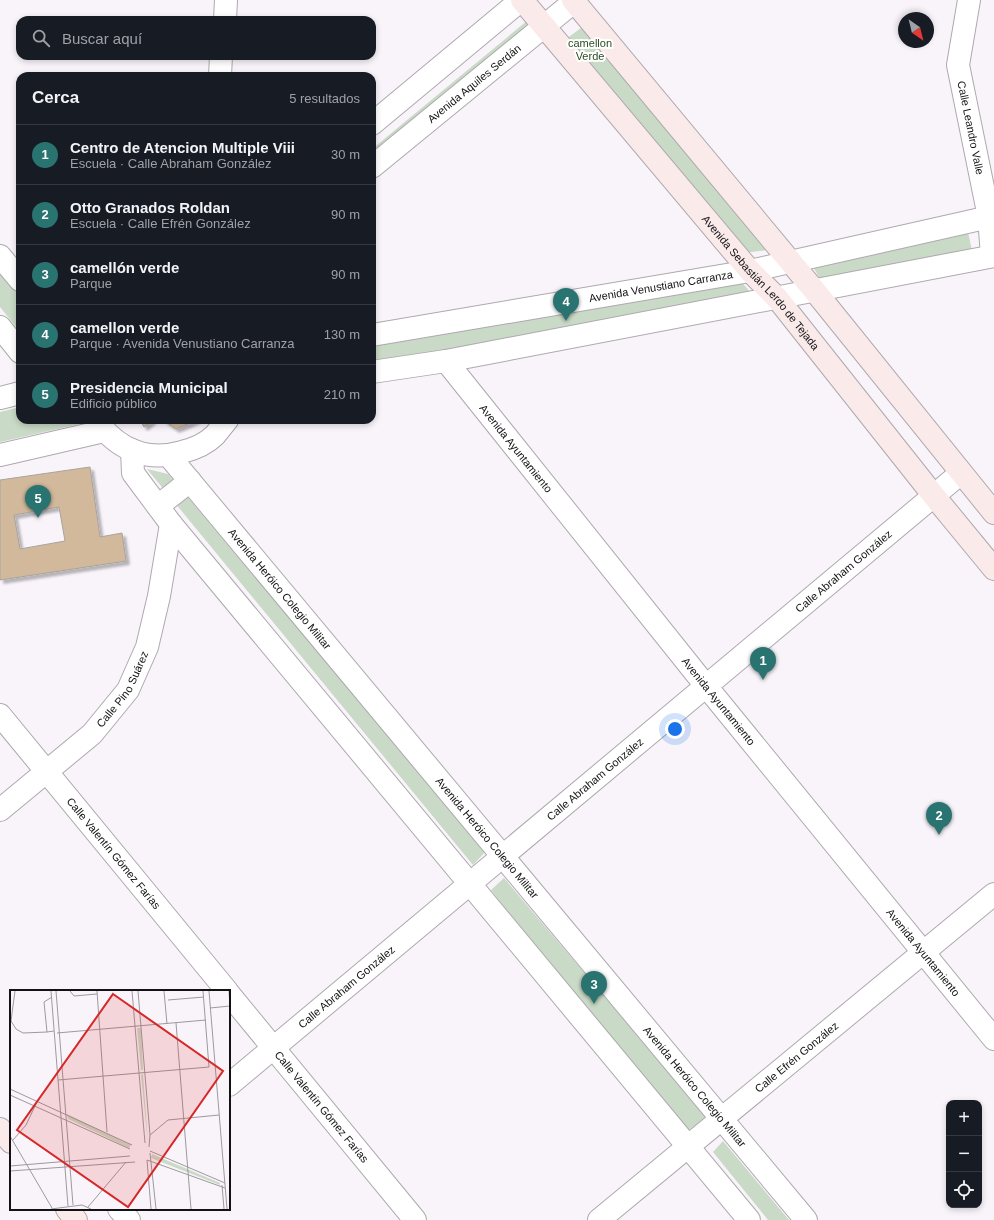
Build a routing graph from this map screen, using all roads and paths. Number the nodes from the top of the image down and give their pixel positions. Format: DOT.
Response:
graph roads {
  1 [pos="226,0"];
  2 [pos="522,0"];
  3 [pos="574,0"];
  4 [pos="970,0"];
  5 [pos="225,16"];
  6 [pos="544,25"];
  7 [pos="221,60"];
  8 [pos="220,72"];
  9 [pos="376,121"];
  10 [pos="376,164"];
  11 [pos="991,217"];
  12 [pos="0,256"];
  13 [pos="993,256"];
  14 [pos="790,262"];
  15 [pos="750,271"];
  16 [pos="16,275"];
  17 [pos="814,290"];
  18 [pos="777,298"];
  19 [pos="0,327"];
  20 [pos="376,334"];
  21 [pos="16,347"];
  22 [pos="446,361"];
  23 [pos="376,371"];
  24 [pos="16,394"];
  25 [pos="0,398"];
  26 [pos="223,424"];
  27 [pos="100,426"];
  28 [pos="132,450"];
  29 [pos="0,455"];
  30 [pos="169,456"];
  31 [pos="961,473"];
  32 [pos="190,481"];
  33 [pos="934,496"];
  34 [pos="158,506"];
  35 [pos="994,513"];
  36 [pos="172,524"];
  37 [pos="994,569"];
  38 [pos="706,686"];
  39 [pos="0,715"];
  40 [pos="46,772"];
  41 [pos="0,810"];
  42 [pos="504,856"];
  43 [pos="470,884"];
  44 [pos="994,894"];
  45 [pos="923,952"];
  46 [pos="226,990"];
  47 [pos="230,995"];
  48 [pos="994,1039"];
  49 [pos="274,1048"];
  50 [pos="230,1084"];
  51 [pos="722,1118"];
  52 [pos="0,1129"];
  53 [pos="10,1141"];
  54 [pos="688,1147"];
  55 [pos="67,1210"];
  56 [pos="121,1210"];
  57 [pos="76,1220"];
  58 [pos="129,1220"];
  59 [pos="415,1220"];
  60 [pos="599,1220"];
  61 [pos="749,1220"];
  62 [pos="806,1220"];
  1 -- 5 [label="street"];
  2 -- 6 [label="street, Avenida Sebastián Lerdo de Tejada"];
  2 -- 9 [label="street"];
  3 -- 6 [label="street, Avenida Aquiles Serdán"];
  3 -- 14 [label="street"];
  4 -- 11 [label="street, Calle Leandro Valle"];
  6 -- 10 [label="street, Avenida Aquiles Serdán"];
  6 -- 15 [label="street, Avenida Sebastián Lerdo de Tejada"];
  7 -- 8 [label="street"];
  11 -- 13 [label="street, Calle Leandro Valle"];
  11 -- 14 [label="street, Avenida Venustiano Carranza"];
  12 -- 16 [label="street"];
  13 -- 17 [label="street"];
  14 -- 15 [label="street, Avenida Venustiano Carranza"];
  14 -- 17 [label="street"];
  15 -- 18 [label="street, Avenida Sebastián Lerdo de Tejada"];
  15 -- 20 [label="street, Avenida Venustiano Carranza"];
  17 -- 18 [label="street"];
  17 -- 31 [label="street"];
  18 -- 22 [label="street"];
  18 -- 33 [label="street, Avenida Sebastián Lerdo de Tejada"];
  19 -- 21 [label="street"];
  22 -- 23 [label="street"];
  22 -- 38 [label="street, Avenida Ayuntamiento"];
  24 -- 25 [label="street"];
  26 -- 30 [label="street"];
  27 -- 28 [label="street"];
  27 -- 29 [label="street"];
  28 -- 30 [label="street"];
  28 -- 34 [label="street"];
  30 -- 32 [label="street, Avenida Heróico Colegio Militar"];
  31 -- 33 [label="street, Calle Abraham González"];
  31 -- 35 [label="street"];
  32 -- 34 [label="street"];
  32 -- 42 [label="street, Avenida Heróico Colegio Militar"];
  33 -- 37 [label="street, Avenida Sebastián Lerdo de Tejada"];
  33 -- 38 [label="street, Calle Abraham González"];
  34 -- 36 [label="street"];
  36 -- 40 [label="street, Calle Pino Suárez"];
  36 -- 43 [label="street"];
  38 -- 42 [label="street, Calle Abraham González"];
  38 -- 45 [label="street, Avenida Ayuntamiento"];
  39 -- 40 [label="street, Calle Valentín Gómez Farías"];
  40 -- 41 [label="street, Calle Pino Suárez"];
  40 -- 46 [label="street, Calle Valentín Gómez Farías"];
  42 -- 43 [label="street, Calle Abraham González"];
  42 -- 51 [label="street, Avenida Heróico Colegio Militar"];
  43 -- 49 [label="street, Calle Abraham González"];
  43 -- 54 [label="street"];
  44 -- 45 [label="street, Calle Efrén González"];
  45 -- 48 [label="street, Avenida Ayuntamiento"];
  45 -- 51 [label="street, Calle Efrén González"];
  47 -- 49 [label="street, Calle Valentín Gómez Farías"];
  49 -- 50 [label="street, Calle Abraham González"];
  49 -- 59 [label="street, Calle Valentín Gómez Farías"];
  51 -- 54 [label="street, Calle Efrén González"];
  51 -- 62 [label="street, Avenida Heróico Colegio Militar"];
  52 -- 53 [label="street"];
  54 -- 60 [label="street, Calle Efrén González"];
  54 -- 61 [label="street"];
  55 -- 57 [label="street"];
  56 -- 58 [label="street"];
}
